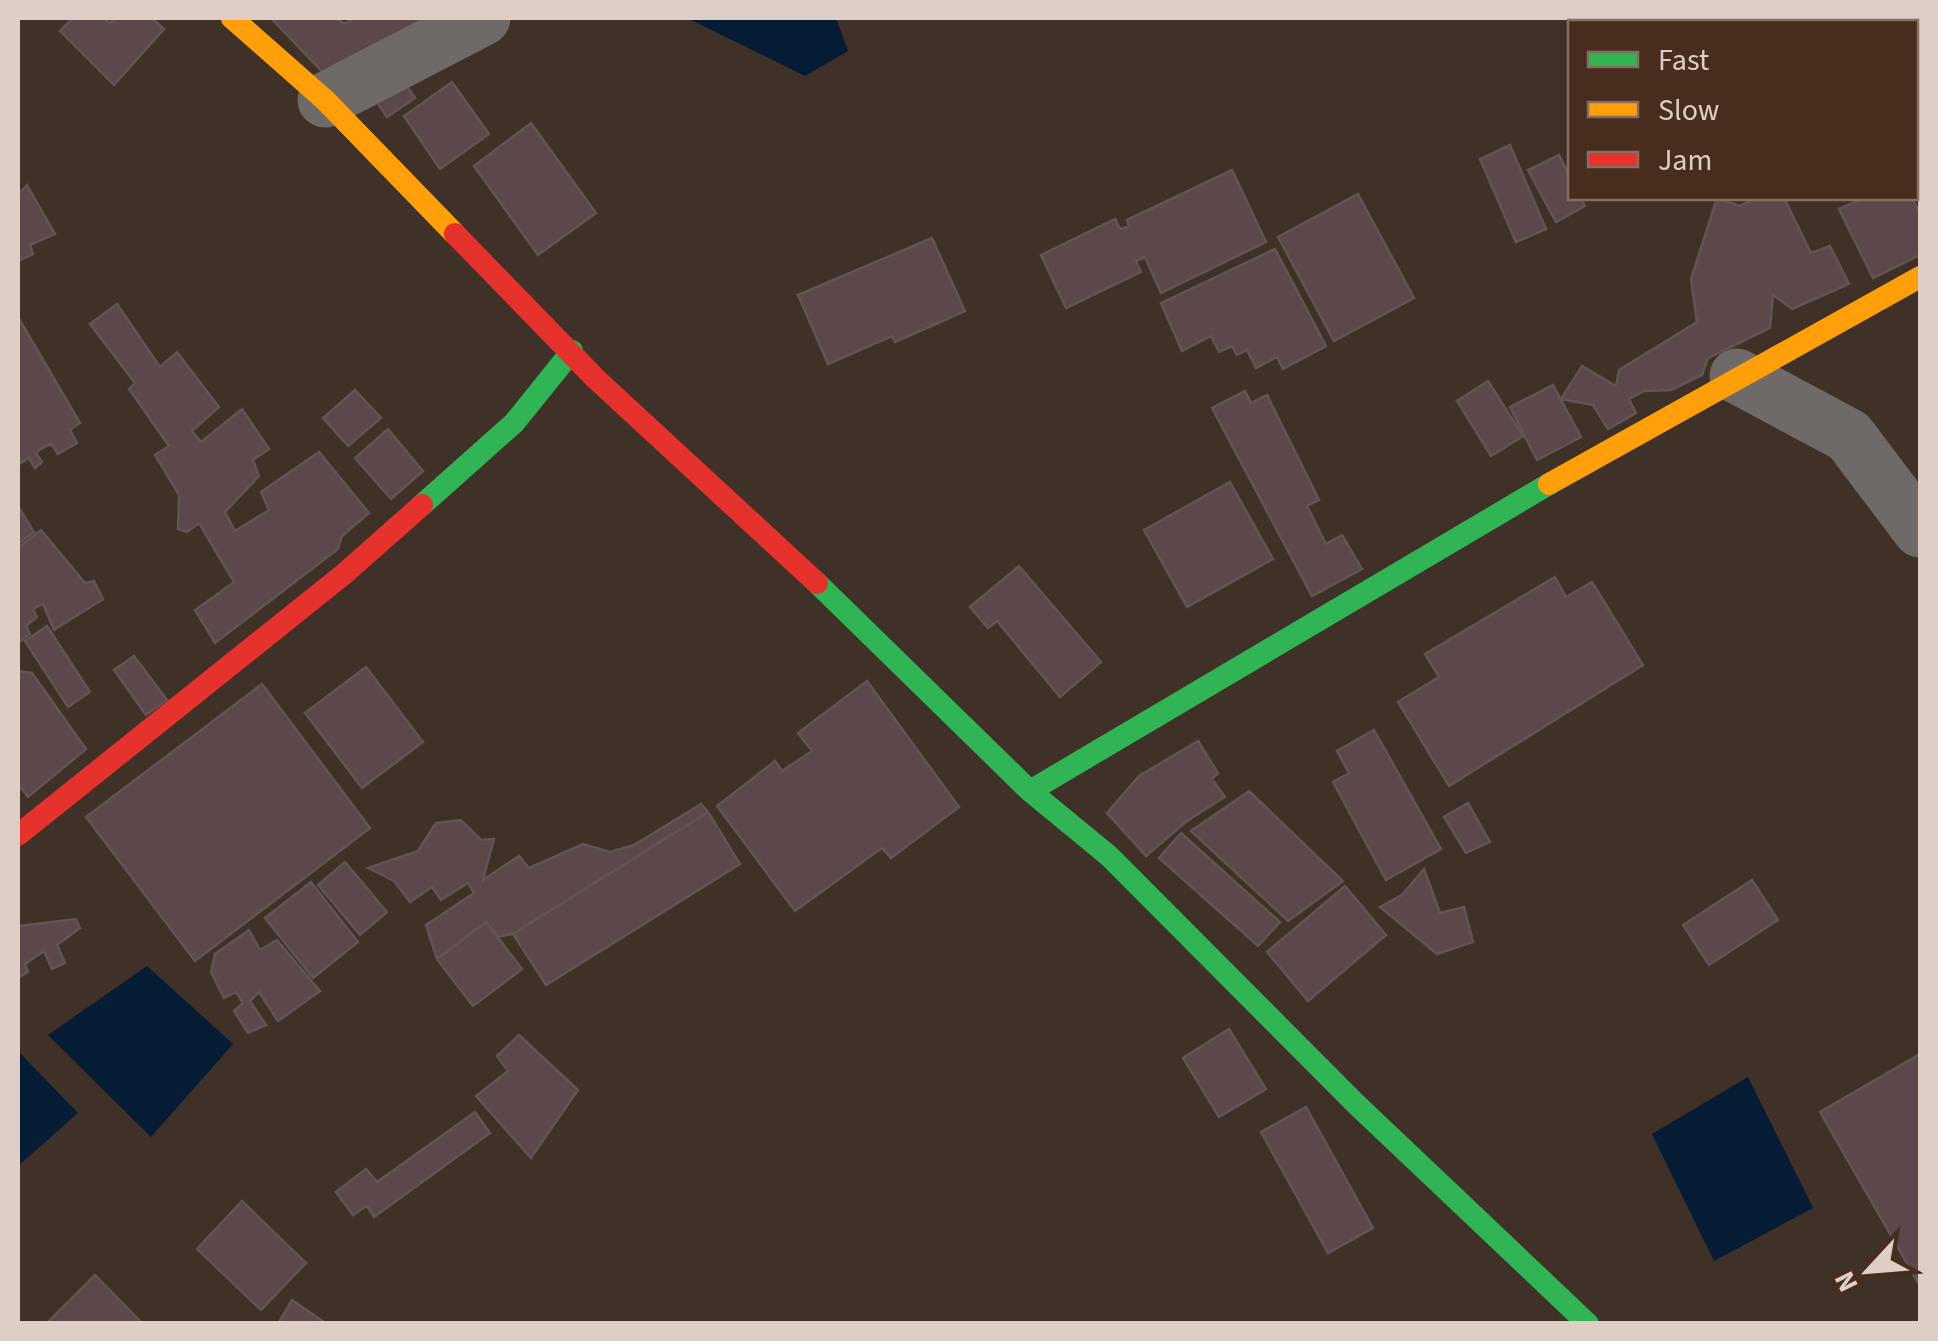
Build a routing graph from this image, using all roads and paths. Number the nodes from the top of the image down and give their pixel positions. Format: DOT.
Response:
graph roads {
  1 [pos="232,18"];
  2 [pos="483,18"];
  3 [pos="326,100"];
  4 [pos="1920,277"];
  5 [pos="572,351"];
  6 [pos="1737,376"];
  7 [pos="1920,530"];
  8 [pos="1030,791"];
  9 [pos="18,835"];
  10 [pos="1588,1324"];
  1 -- 3 [label="street"];
  2 -- 3 [label="street"];
  3 -- 5 [label="street"];
  4 -- 6 [label="street"];
  5 -- 8 [label="street"];
  5 -- 9 [label="street"];
  6 -- 7 [label="street"];
  6 -- 8 [label="street"];
  8 -- 10 [label="street"];
}
